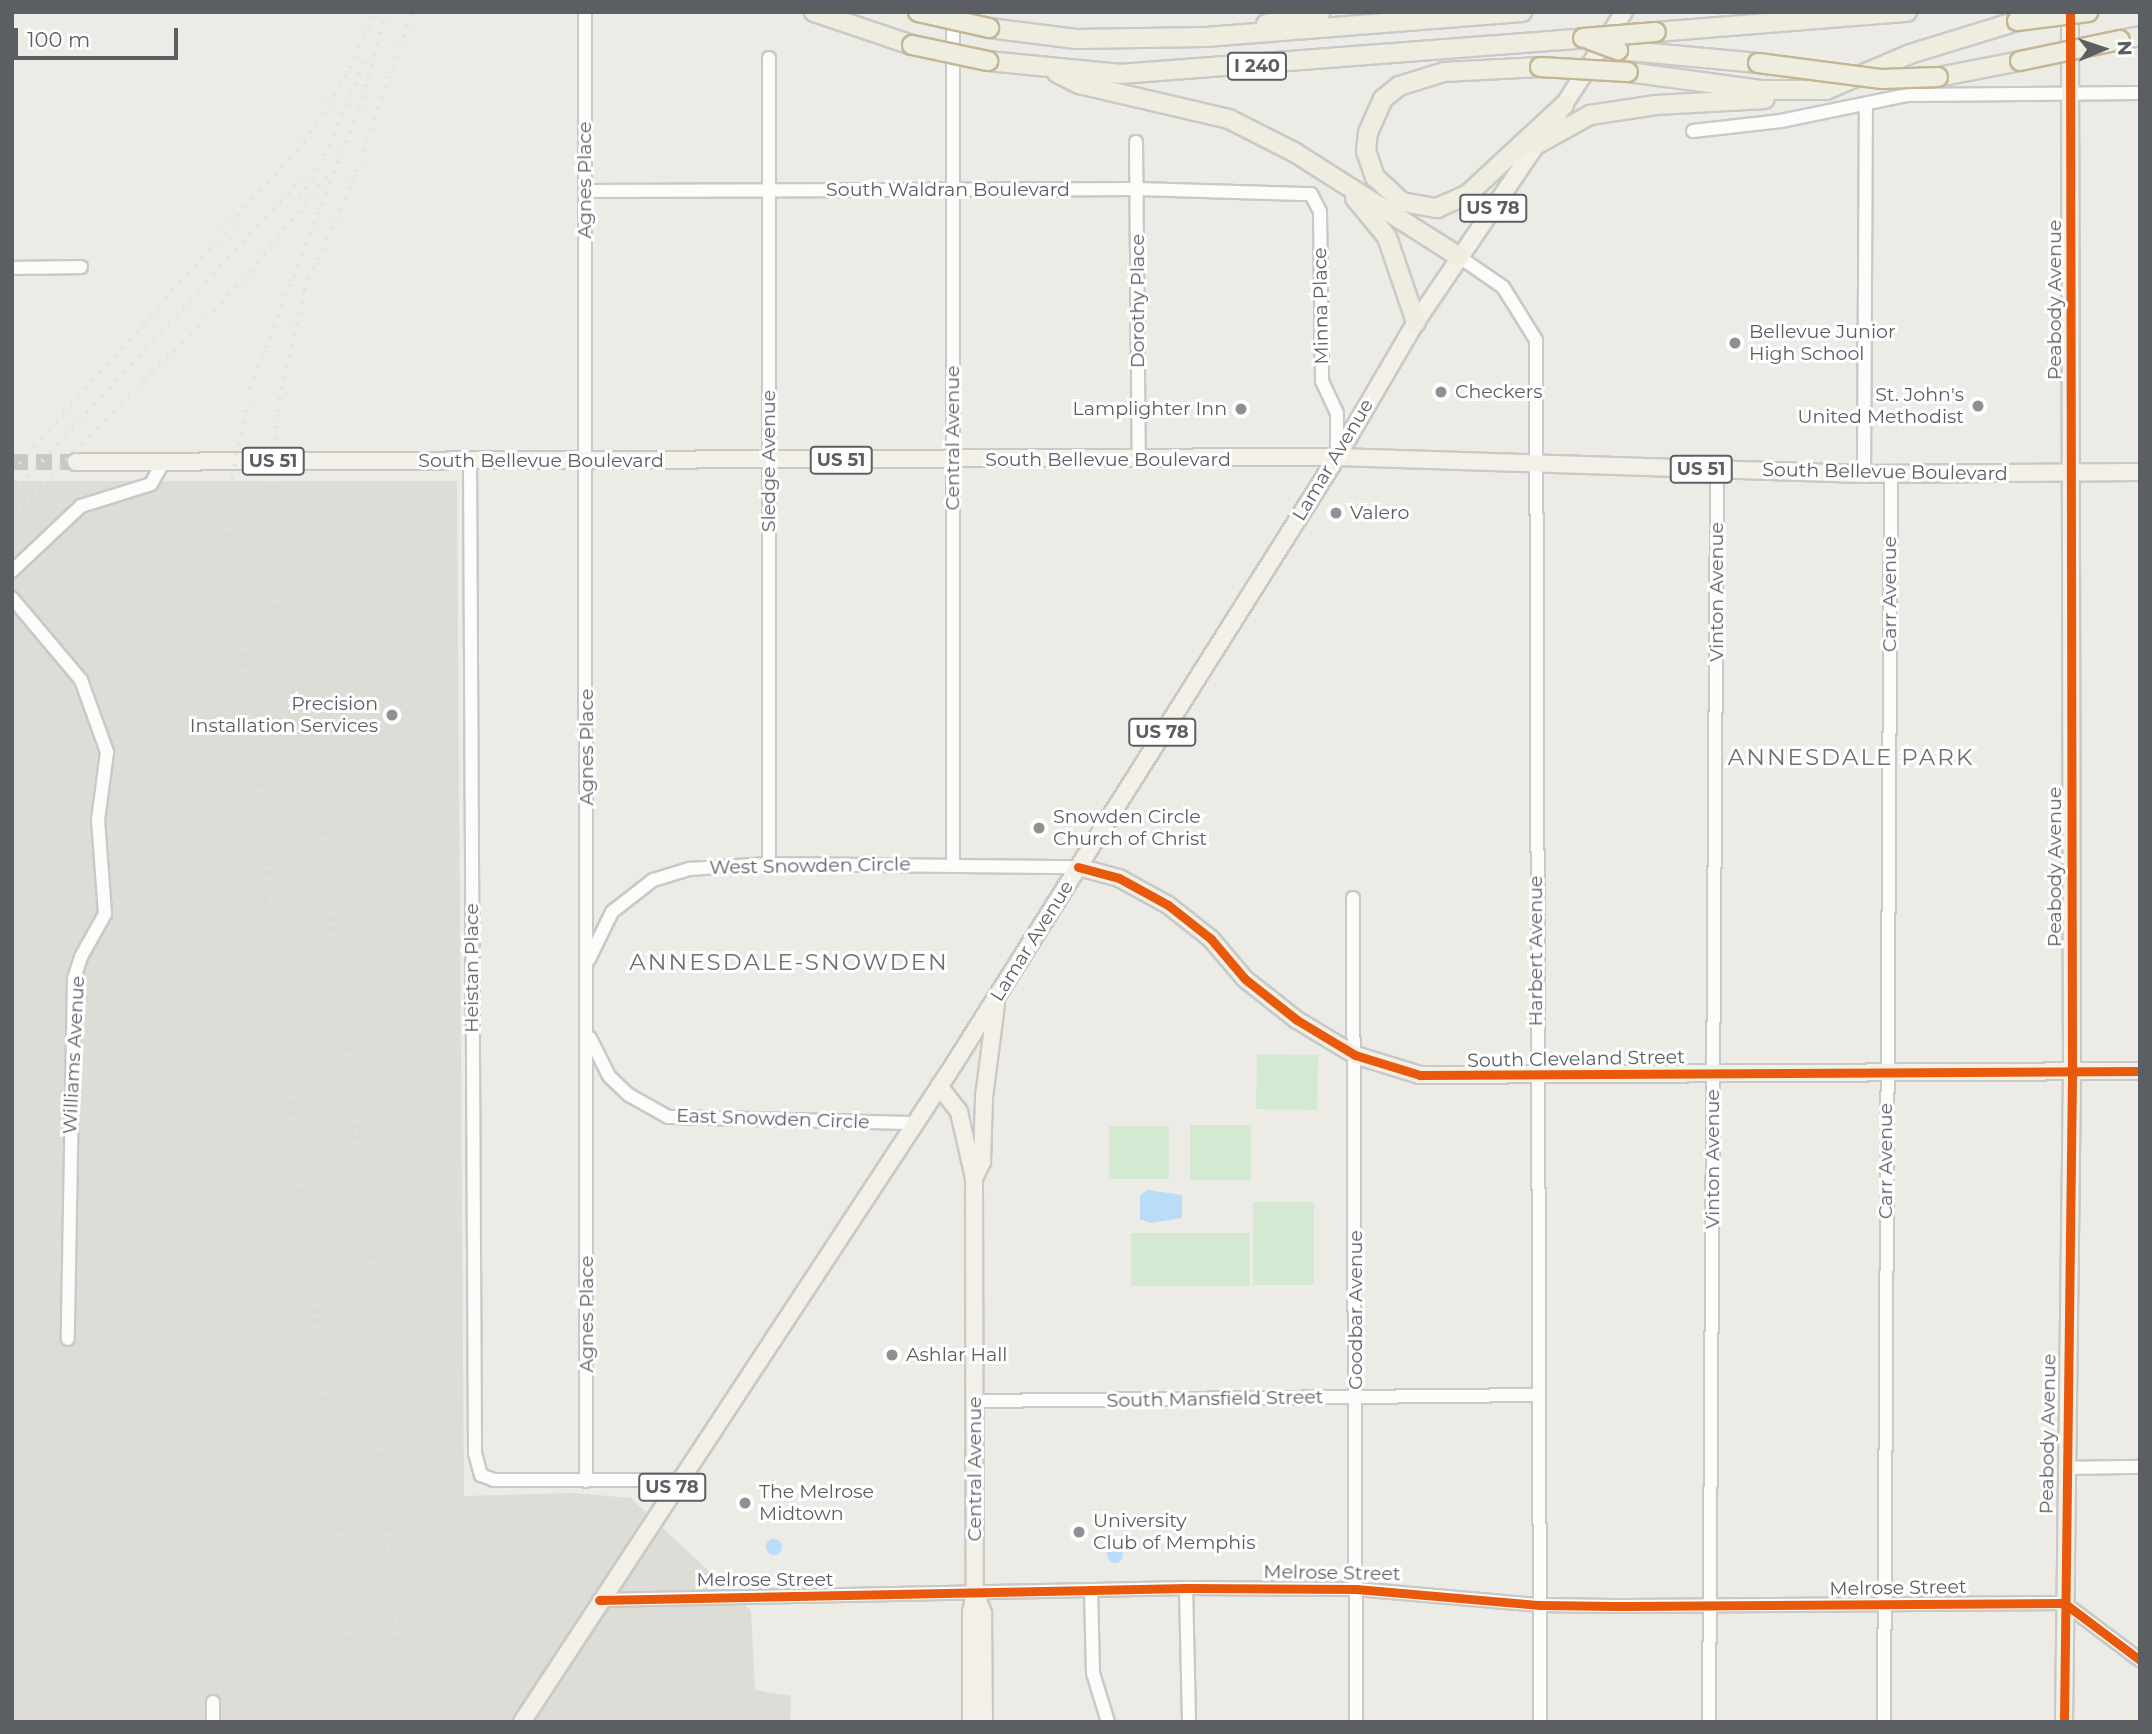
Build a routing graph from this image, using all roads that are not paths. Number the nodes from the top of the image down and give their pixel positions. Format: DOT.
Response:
graph roads {
  1 [pos="584,12"];
  2 [pos="814,12"];
  3 [pos="918,12"];
  4 [pos="953,12"];
  5 [pos="1321,12"];
  6 [pos="1522,12"];
  7 [pos="1624,12"];
  8 [pos="1907,12"];
  9 [pos="2070,12"];
  10 [pos="2088,12"];
  11 [pos="2140,36"];
  12 [pos="1206,37"];
  13 [pos="1583,38"];
  14 [pos="769,58"];
  15 [pos="1048,69"];
  16 [pos="1826,90"];
  17 [pos="2140,93"];
  18 [pos="2072,94"];
  19 [pos="1866,104"];
  20 [pos="1564,105"];
  21 [pos="1693,131"];
  22 [pos="1136,142"];
  23 [pos="1536,145"];
  24 [pos="1346,187"];
  25 [pos="1138,189"];
  26 [pos="768,190"];
  27 [pos="585,191"];
  28 [pos="953,191"];
  29 [pos="1311,194"];
  30 [pos="1458,256"];
  31 [pos="81,267"];
  32 [pos="12,268"];
  33 [pos="1416,321"];
  34 [pos="1337,457"];
  35 [pos="769,460"];
  36 [pos="1139,460"];
  37 [pos="164,461"];
  38 [pos="470,461"];
  39 [pos="586,461"];
  40 [pos="954,461"];
  41 [pos="76,462"];
  42 [pos="1534,463"];
  43 [pos="1717,469"];
  44 [pos="2072,472"];
  45 [pos="2140,472"];
  46 [pos="1864,474"];
  47 [pos="1891,474"];
  48 [pos="12,571"];
  49 [pos="12,598"];
  50 [pos="953,863"];
  51 [pos="769,864"];
  52 [pos="1078,867"];
  53 [pos="1353,898"];
  54 [pos="587,963"];
  55 [pos="998,996"];
  56 [pos="588,1035"];
  57 [pos="1355,1055"];
  58 [pos="2140,1071"];
  59 [pos="2072,1072"];
  60 [pos="1886,1074"];
  61 [pos="1713,1075"];
  62 [pos="1537,1077"];
  63 [pos="939,1086"];
  64 [pos="913,1123"];
  65 [pos="974,1178"];
  66 [pos="68,1339"];
  67 [pos="1538,1395"];
  68 [pos="1356,1396"];
  69 [pos="975,1401"];
  70 [pos="2140,1467"];
  71 [pos="2065,1468"];
  72 [pos="677,1480"];
  73 [pos="586,1481"];
  74 [pos="1186,1588"];
  75 [pos="1356,1589"];
  76 [pos="1091,1590"];
  77 [pos="975,1592"];
  78 [pos="599,1600"];
  79 [pos="2064,1603"];
  80 [pos="1540,1605"];
  81 [pos="1885,1605"];
  82 [pos="1709,1606"];
  83 [pos="2140,1660"];
  84 [pos="213,1702"];
  85 [pos="213,1722"];
  86 [pos="522,1722"];
  87 [pos="971,1722"];
  88 [pos="984,1722"];
  89 [pos="1108,1722"];
  90 [pos="1189,1722"];
  91 [pos="1356,1722"];
  92 [pos="1540,1722"];
  93 [pos="1709,1722"];
  94 [pos="1884,1722"];
  95 [pos="2064,1722"];
  1 -- 27 [label="street, Agnes Place"];
  2 -- 15 [label="highway, I 240, bridge"];
  3 -- 12 [label="highway, I 240, bridge"];
  4 -- 28 [label="street, Central Avenue"];
  5 -- 12 [label="highway"];
  6 -- 12 [label="highway, I 240"];
  7 -- 20 [label="main road, Lamar Avenue / US 78"];
  8 -- 13 [label="highway, I 240, bridge"];
  9 -- 18 [label="main road, Peabody Avenue"];
  10 -- 16 [label="highway, bridge"];
  11 -- 13 [label="highway, bridge"];
  13 -- 15 [label="highway, I 240"];
  14 -- 26 [label="street, Sledge Avenue"];
  15 -- 24 [label="highway"];
  16 -- 20 [label="highway, bridge"];
  16 -- 23 [label="highway"];
  17 -- 18 [label="street"];
  18 -- 19 [label="street"];
  18 -- 44 [label="main road, Peabody Avenue"];
  19 -- 21 [label="street"];
  19 -- 46 [label="street"];
  20 -- 23 [label="main road, Lamar Avenue / US 78"];
  22 -- 25 [label="street, Dorothy Place"];
  23 -- 30 [label="main road, Lamar Avenue / US 78"];
  24 -- 30 [label="highway"];
  24 -- 33 [label="highway"];
  25 -- 28 [label="street, South Waldran Boulevard"];
  25 -- 29 [label="street, South Waldran Boulevard"];
  25 -- 36 [label="street, Dorothy Place"];
  26 -- 27 [label="street, South Waldran Boulevard"];
  26 -- 28 [label="street, South Waldran Boulevard"];
  26 -- 35 [label="street, Sledge Avenue"];
  27 -- 39 [label="street, Agnes Place"];
  28 -- 40 [label="street, Central Avenue"];
  29 -- 34 [label="street, Minna Place"];
  30 -- 33 [label="main road, Lamar Avenue / US 78"];
  30 -- 42 [label="street, Harbert Avenue"];
  31 -- 32 [label="street"];
  33 -- 34 [label="main road, Lamar Avenue / US 78"];
  34 -- 36 [label="main road, South Bellevue Boulevard / US 51"];
  34 -- 42 [label="main road, South Bellevue Boulevard / US 51"];
  34 -- 52 [label="main road, Lamar Avenue / US 78"];
  35 -- 39 [label="main road, South Bellevue Boulevard / US 51"];
  35 -- 40 [label="main road, South Bellevue Boulevard / US 51"];
  35 -- 51 [label="street, Sledge Avenue"];
  36 -- 40 [label="main road, South Bellevue Boulevard / US 51"];
  37 -- 38 [label="main road, South Bellevue Boulevard / US 51"];
  37 -- 41 [label="main road, South Bellevue Boulevard / US 51"];
  37 -- 48 [label="street"];
  38 -- 39 [label="main road, South Bellevue Boulevard / US 51"];
  38 -- 73 [label="street, Heistan Place"];
  39 -- 54 [label="street, Agnes Place"];
  40 -- 50 [label="street, Central Avenue"];
  42 -- 43 [label="main road, South Bellevue Boulevard / US 51"];
  42 -- 62 [label="street, Harbert Avenue"];
  43 -- 46 [label="main road, South Bellevue Boulevard / US 51"];
  43 -- 61 [label="street, Vinton Avenue"];
  44 -- 45 [label="main road, South Bellevue Boulevard / US 51"];
  44 -- 47 [label="main road, South Bellevue Boulevard / US 51"];
  44 -- 59 [label="main road, Peabody Avenue"];
  46 -- 47 [label="main road, South Bellevue Boulevard / US 51"];
  47 -- 60 [label="street, Carr Avenue"];
  49 -- 66 [label="street, Williams Avenue"];
  50 -- 51 [label="street, West Snowden Circle"];
  50 -- 52 [label="street, West Snowden Circle"];
  51 -- 54 [label="street, West Snowden Circle"];
  52 -- 55 [label="main road, Lamar Avenue / US 78"];
  52 -- 57 [label="main road, South Cleveland Street"];
  53 -- 57 [label="street, Goodbar Avenue"];
  54 -- 56 [label="street, Agnes Place"];
  55 -- 63 [label="main road, Lamar Avenue / US 78"];
  55 -- 65 [label="main road, Central Avenue"];
  56 -- 64 [label="street, East Snowden Circle"];
  56 -- 73 [label="street, Agnes Place"];
  57 -- 62 [label="main road, South Cleveland Street"];
  57 -- 68 [label="street, Goodbar Avenue"];
  58 -- 59 [label="main road, South Cleveland Street"];
  59 -- 60 [label="main road, South Cleveland Street"];
  59 -- 71 [label="main road, Peabody Avenue"];
  60 -- 61 [label="main road, South Cleveland Street"];
  60 -- 81 [label="street, Carr Avenue"];
  61 -- 62 [label="main road, South Cleveland Street"];
  61 -- 82 [label="street, Vinton Avenue"];
  62 -- 67 [label="street, Harbert Avenue"];
  63 -- 64 [label="main road, Lamar Avenue / US 78"];
  63 -- 65 [label="main road, Central Avenue"];
  64 -- 72 [label="main road, Lamar Avenue / US 78"];
  65 -- 69 [label="main road, Central Avenue"];
  67 -- 68 [label="street, South Mansfield Street"];
  67 -- 80 [label="street, Harbert Avenue"];
  68 -- 69 [label="street, South Mansfield Street"];
  68 -- 75 [label="street, Goodbar Avenue"];
  69 -- 77 [label="main road, Central Avenue"];
  70 -- 71 [label="street"];
  71 -- 79 [label="main road, Peabody Avenue"];
  72 -- 73 [label="street"];
  72 -- 78 [label="main road, Lamar Avenue / US 78"];
  74 -- 75 [label="street, Melrose Street"];
  74 -- 76 [label="street, Melrose Street"];
  74 -- 90 [label="street"];
  75 -- 80 [label="street, Melrose Street"];
  75 -- 91 [label="street, Goodbar Avenue"];
  76 -- 77 [label="street, Melrose Street"];
  76 -- 89 [label="street"];
  77 -- 78 [label="street, Melrose Street"];
  77 -- 87 [label="main road, Central Avenue"];
  77 -- 88 [label="main road, Central Avenue"];
  78 -- 86 [label="main road, Lamar Avenue / US 78"];
  79 -- 81 [label="street, Melrose Street"];
  79 -- 83 [label="street"];
  79 -- 95 [label="main road, Peabody Avenue"];
  80 -- 82 [label="street, Melrose Street"];
  80 -- 92 [label="street, Harbert Avenue"];
  81 -- 82 [label="street, Melrose Street"];
  81 -- 94 [label="street, Carr Avenue"];
  82 -- 93 [label="street, Vinton Avenue"];
  84 -- 85 [label="street"];
}
